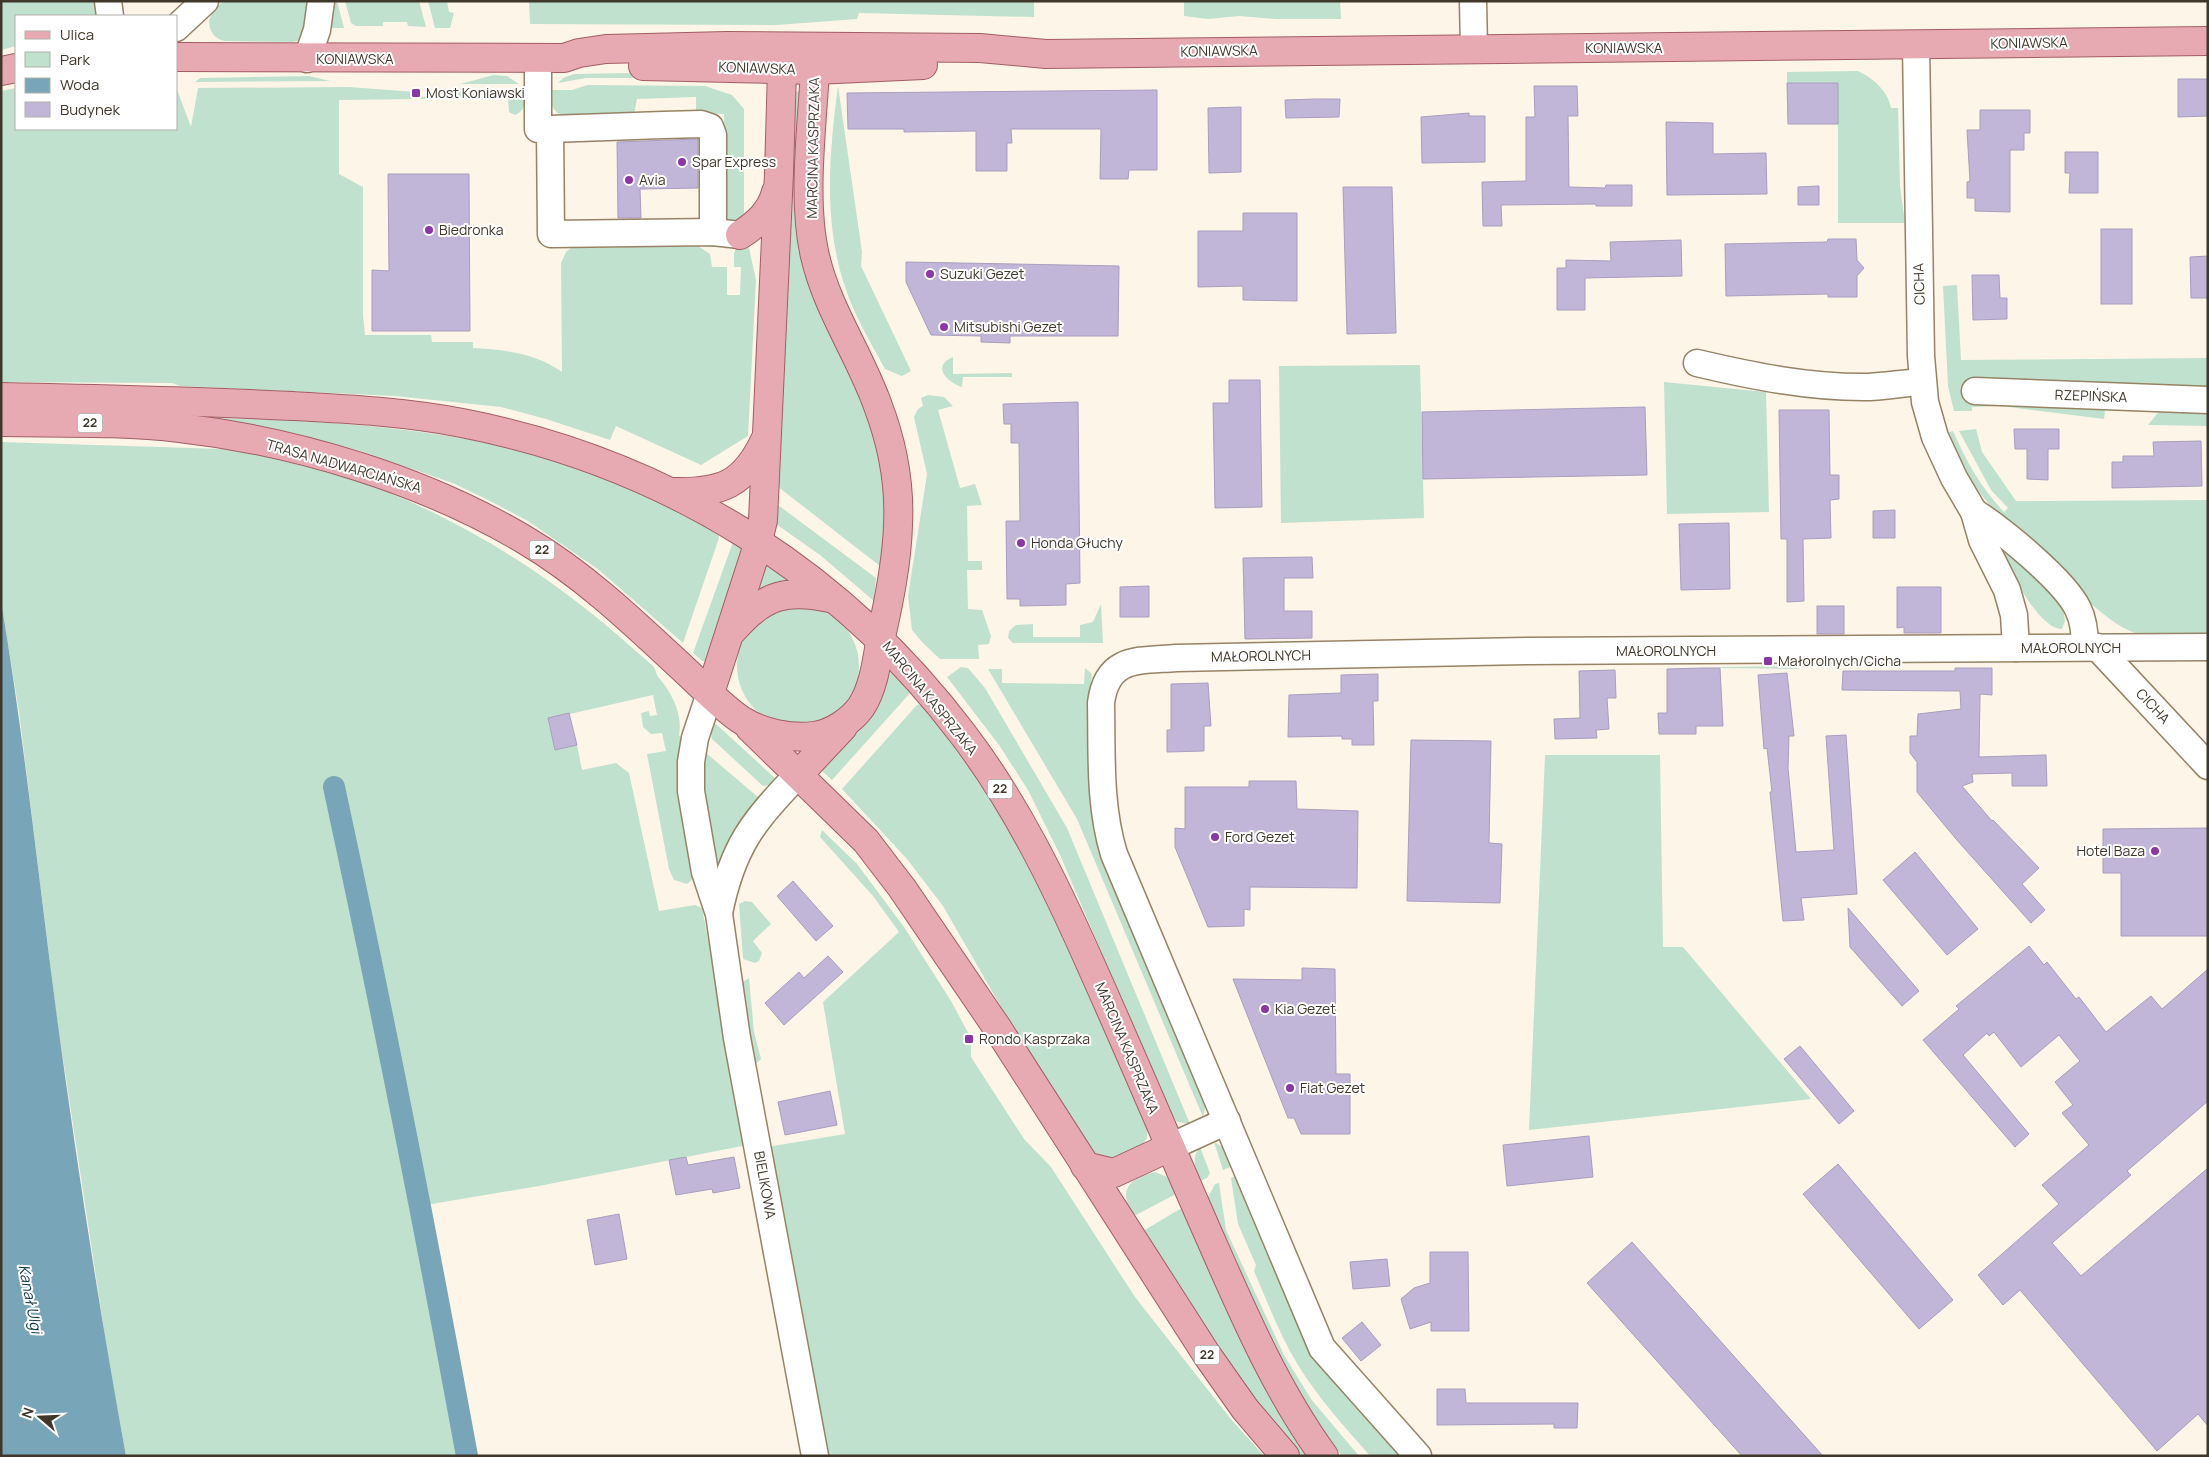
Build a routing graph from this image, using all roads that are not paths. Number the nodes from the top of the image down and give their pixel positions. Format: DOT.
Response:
graph roads {
  1 [pos="108,1"];
  2 [pos="205,1"];
  3 [pos="321,1"];
  4 [pos="1473,1"];
  5 [pos="110,15"];
  6 [pos="178,26"];
  7 [pos="2208,41"];
  8 [pos="1916,45"];
  9 [pos="796,47"];
  10 [pos="1474,49"];
  11 [pos="1041,54"];
  12 [pos="178,57"];
  13 [pos="551,58"];
  14 [pos="307,59"];
  15 [pos="15,68"];
  16 [pos="782,70"];
  17 [pos="815,70"];
  18 [pos="1,71"];
  19 [pos="550,129"];
  20 [pos="779,173"];
  21 [pos="713,232"];
  22 [pos="740,235"];
  23 [pos="774,287"];
  24 [pos="1697,363"];
  25 [pos="1922,382"];
  26 [pos="1975,391"];
  27 [pos="1,397"];
  28 [pos="2208,400"];
  29 [pos="1,422"];
  30 [pos="768,435"];
  31 [pos="670,492"];
  32 [pos="1974,512"];
  33 [pos="758,541"];
  34 [pos="835,599"];
  35 [pos="728,635"];
  36 [pos="881,641"];
  37 [pos="2091,647"];
  38 [pos="2208,647"];
  39 [pos="2016,648"];
  40 [pos="710,693"];
  41 [pos="854,715"];
  42 [pos="743,721"];
  43 [pos="2208,766"];
  44 [pos="799,774"];
  45 [pos="719,914"];
  46 [pos="1227,1121"];
  47 [pos="1170,1147"];
  48 [pos="1085,1166"];
  49 [pos="815,1456"];
  50 [pos="1285,1456"];
  51 [pos="1324,1456"];
  52 [pos="1418,1456"];
  1 -- 5 [label="street"];
  2 -- 6 [label="street"];
  3 -- 14 [label="street"];
  4 -- 10 [label="street"];
  7 -- 8 [label="main road, KONIAWSKA"];
  8 -- 10 [label="main road, KONIAWSKA"];
  8 -- 25 [label="street, CICHA"];
  9 -- 11 [label="main road, KONIAWSKA"];
  9 -- 13 [label="main road, KONIAWSKA"];
  9 -- 16 [label="main road"];
  9 -- 17 [label="main road"];
  10 -- 11 [label="main road, KONIAWSKA"];
  11 -- 17 [label="main road, KONIAWSKA"];
  12 -- 14 [label="main road, KONIAWSKA"];
  13 -- 14 [label="main road, KONIAWSKA"];
  13 -- 16 [label="main road, KONIAWSKA"];
  13 -- 19 [label="street"];
  15 -- 18 [label="main road"];
  16 -- 17 [label="main road, KONIAWSKA"];
  16 -- 20 [label="main road"];
  17 -- 36 [label="main road, MARCINA KASPRZAKA"];
  19 -- 21 [label="street"];
  19 -- 21 [label="street"];
  20 -- 22 [label="main road"];
  20 -- 23 [label="main road"];
  21 -- 22 [label="street"];
  22 -- 23 [label="main road"];
  23 -- 30 [label="main road"];
  24 -- 25 [label="street"];
  25 -- 32 [label="street, CICHA"];
  26 -- 28 [label="street, RZEPIŃSKA"];
  27 -- 31 [label="main road, 22"];
  29 -- 40 [label="main road, TRASA NADWARCIAŃSKA / 22"];
  30 -- 31 [label="main road"];
  30 -- 33 [label="main road"];
  31 -- 33 [label="main road, 22"];
  32 -- 37 [label="street"];
  32 -- 39 [label="street"];
  33 -- 34 [label="main road, 22"];
  33 -- 35 [label="main road"];
  34 -- 35 [label="main road"];
  34 -- 36 [label="main road, 22"];
  35 -- 40 [label="main road"];
  36 -- 41 [label="main road"];
  36 -- 47 [label="main road, MARCINA KASPRZAKA / 22"];
  37 -- 38 [label="street, MAŁOROLNYCH"];
  37 -- 39 [label="street, MAŁOROLNYCH"];
  37 -- 43 [label="street, CICHA"];
  39 -- 46 [label="street, MAŁOROLNYCH"];
  40 -- 42 [label="main road, 22"];
  40 -- 45 [label="street, BIELIKOWA"];
  41 -- 42 [label="main road, 22"];
  41 -- 44 [label="main road"];
  42 -- 44 [label="main road, 22"];
  44 -- 45 [label="street, BIELIKOWA"];
  44 -- 48 [label="main road, 22"];
  45 -- 49 [label="street, BIELIKOWA"];
  46 -- 47 [label="street"];
  46 -- 52 [label="street"];
  47 -- 48 [label="main road"];
  47 -- 51 [label="main road, MARCINA KASPRZAKA / 22"];
  48 -- 50 [label="main road, 22"];
}
